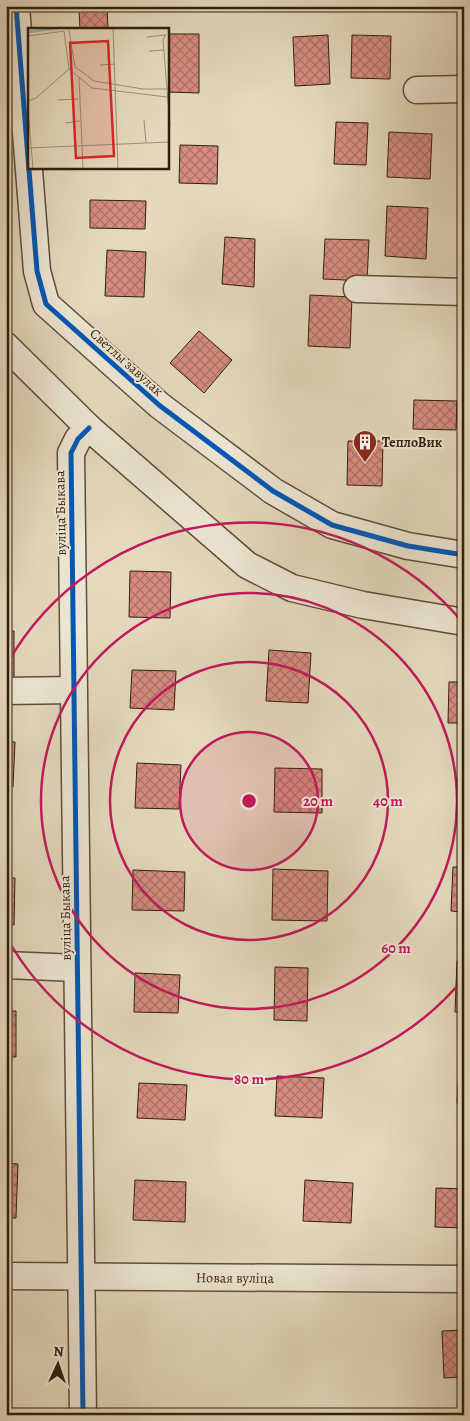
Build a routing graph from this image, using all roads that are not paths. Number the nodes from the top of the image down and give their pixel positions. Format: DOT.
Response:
graph roads {
  1 [pos="16,6"];
  2 [pos="464,89"];
  3 [pos="417,90"];
  4 [pos="28,157"];
  5 [pos="29,169"];
  6 [pos="357,289"];
  7 [pos="464,292"];
  8 [pos="6,346"];
  9 [pos="89,428"];
  10 [pos="464,555"];
  11 [pos="464,622"];
  12 [pos="73,690"];
  13 [pos="6,692"];
  14 [pos="6,965"];
  15 [pos="77,968"];
  16 [pos="6,1276"];
  17 [pos="80,1277"];
  18 [pos="464,1279"];
  19 [pos="83,1415"];
  1 -- 4 [label="street, Светлы завулак"];
  2 -- 3 [label="street"];
  5 -- 10 [label="street, Светлы завулак"];
  6 -- 7 [label="street"];
  8 -- 9 [label="street"];
  9 -- 11 [label="street"];
  9 -- 12 [label="street, вуліца Быкава"];
  12 -- 13 [label="street"];
  12 -- 15 [label="street, вуліца Быкава"];
  14 -- 15 [label="street"];
  15 -- 17 [label="street, вуліца Быкава"];
  16 -- 17 [label="street, Новая вуліца"];
  17 -- 18 [label="street, Новая вуліца"];
  17 -- 19 [label="street, вуліца Быкава"];
}
